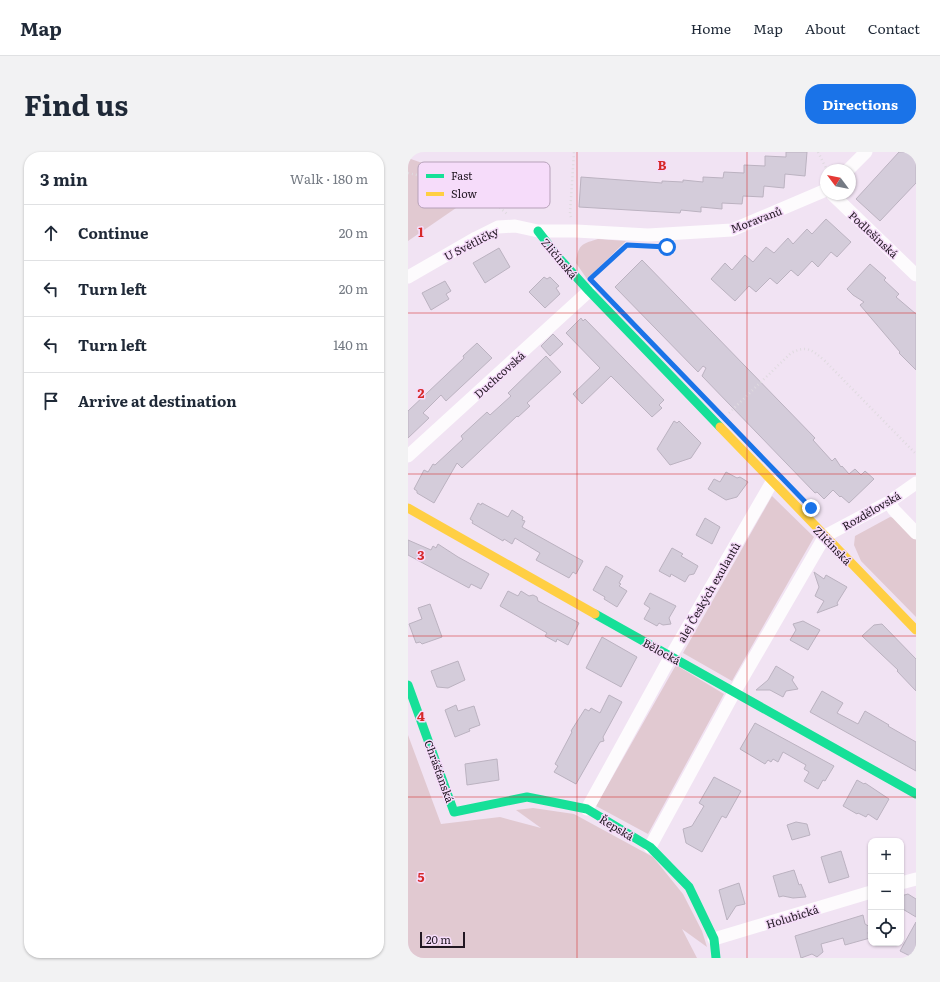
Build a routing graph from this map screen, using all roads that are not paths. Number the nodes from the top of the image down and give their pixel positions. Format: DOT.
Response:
graph roads {
  1 [pos="866,152"];
  2 [pos="854,164"];
  3 [pos="820,193"];
  4 [pos="838,200"];
  5 [pos="538,231"];
  6 [pos="916,274"];
  7 [pos="408,277"];
  8 [pos="589,291"];
  9 [pos="408,456"];
  10 [pos="772,482"];
  11 [pos="916,483"];
  12 [pos="889,502"];
  13 [pos="408,508"];
  14 [pos="916,533"];
  15 [pos="825,536"];
  16 [pos="916,630"];
  17 [pos="671,656"];
  18 [pos="408,685"];
  19 [pos="735,691"];
  20 [pos="916,794"];
  21 [pos="587,809"];
  22 [pos="454,812"];
  23 [pos="650,847"];
  24 [pos="916,879"];
  25 [pos="904,883"];
  26 [pos="868,893"];
  27 [pos="714,939"];
  28 [pos="716,958"];
  1 -- 2 [label="street"];
  3 -- 5 [label="street, Moravanů"];
  4 -- 6 [label="street, Podlešínská"];
  5 -- 7 [label="street, U Světličky"];
  5 -- 8 [label="street, Zličínská"];
  8 -- 9 [label="street, Duchcovská"];
  8 -- 10 [label="street, Zličínská"];
  10 -- 15 [label="street, Zličínská"];
  10 -- 17 [label="street, alej Českých exulantů"];
  11 -- 12 [label="street, Rozdělovská"];
  12 -- 14 [label="street"];
  12 -- 15 [label="street, Rozdělovská"];
  13 -- 17 [label="street, Bělocká"];
  15 -- 16 [label="street, Zličínská"];
  15 -- 19 [label="street"];
  17 -- 19 [label="street, Bělocká"];
  17 -- 21 [label="street, alej Českých exulantů"];
  18 -- 22 [label="street, Chrášťanská"];
  19 -- 20 [label="street, Bělocká"];
  19 -- 23 [label="street"];
  21 -- 22 [label="street, Řepská"];
  21 -- 23 [label="street, Řepská"];
  23 -- 27 [label="street, Řepská"];
  24 -- 25 [label="street"];
  26 -- 27 [label="street, Holubická"];
  27 -- 28 [label="street, Řepská"];
}
